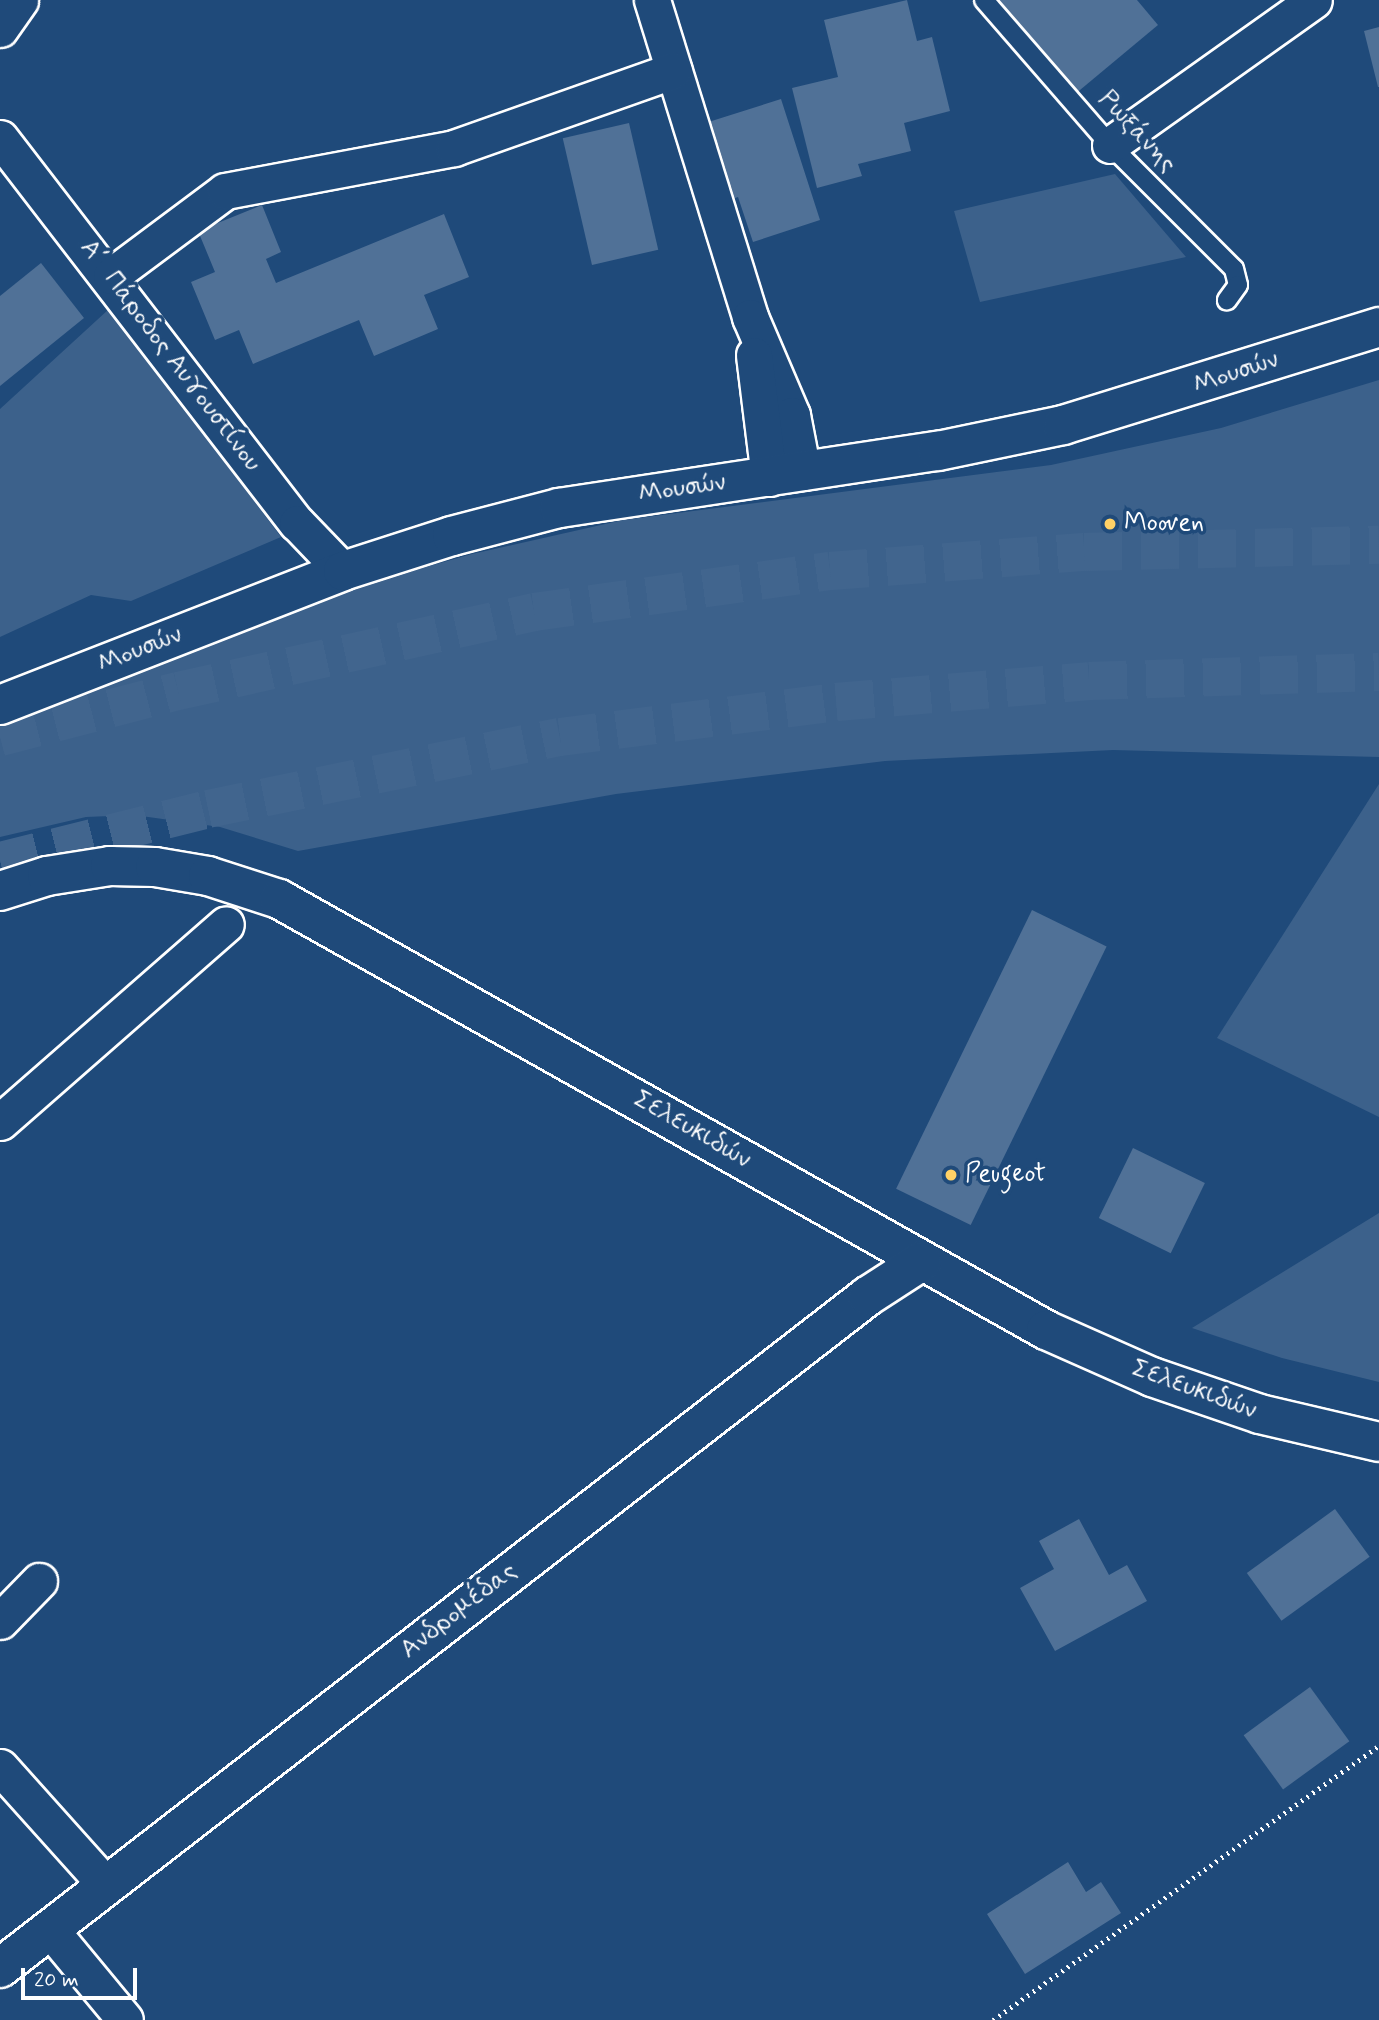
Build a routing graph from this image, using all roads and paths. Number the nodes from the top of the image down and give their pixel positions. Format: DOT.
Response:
graph roads {
  1 [pos="20,0"];
  2 [pos="652,0"];
  3 [pos="984,0"];
  4 [pos="1314,0"];
  5 [pos="0,29"];
  6 [pos="674,69"];
  7 [pos="0,138"];
  8 [pos="1110,145"];
  9 [pos="111,276"];
  10 [pos="1227,300"];
  11 [pos="1379,327"];
  12 [pos="786,475"];
  13 [pos="343,571"];
  14 [pos="0,705"];
  15 [pos="0,891"];
  16 [pos="226,924"];
  17 [pos="0,1122"];
  18 [pos="922,1261"];
  19 [pos="1379,1442"];
  20 [pos="39,1581"];
  21 [pos="0,1621"];
  22 [pos="1379,1746"];
  23 [pos="0,1767"];
  24 [pos="105,1884"];
  25 [pos="49,1928"];
  26 [pos="0,1968"];
  27 [pos="125,2020"];
  28 [pos="993,2020"];
  1 -- 5 [label="street"];
  2 -- 6 [label="street"];
  3 -- 8 [label="lane, Ρωξάνης"];
  4 -- 8 [label="street"];
  6 -- 9 [label="street"];
  6 -- 12 [label="street"];
  7 -- 9 [label="street, Α΄ Πάροδος Αυγουστίνου"];
  8 -- 10 [label="lane, Ρωξάνης"];
  9 -- 13 [label="street, Α΄ Πάροδος Αυγουστίνου"];
  11 -- 12 [label="street, Μουσών"];
  12 -- 13 [label="street, Μουσών"];
  13 -- 14 [label="street, Μουσών"];
  15 -- 18 [label="street, Σελευκιδών"];
  16 -- 17 [label="street"];
  18 -- 19 [label="street, Σελευκιδών"];
  18 -- 24 [label="street, Ανδρομέδας"];
  20 -- 21 [label="street"];
  22 -- 28 [label="path"];
  23 -- 24 [label="street"];
  24 -- 25 [label="street, Ανδρομέδας"];
  25 -- 26 [label="street, Ανδρομέδας"];
  25 -- 27 [label="street"];
}
